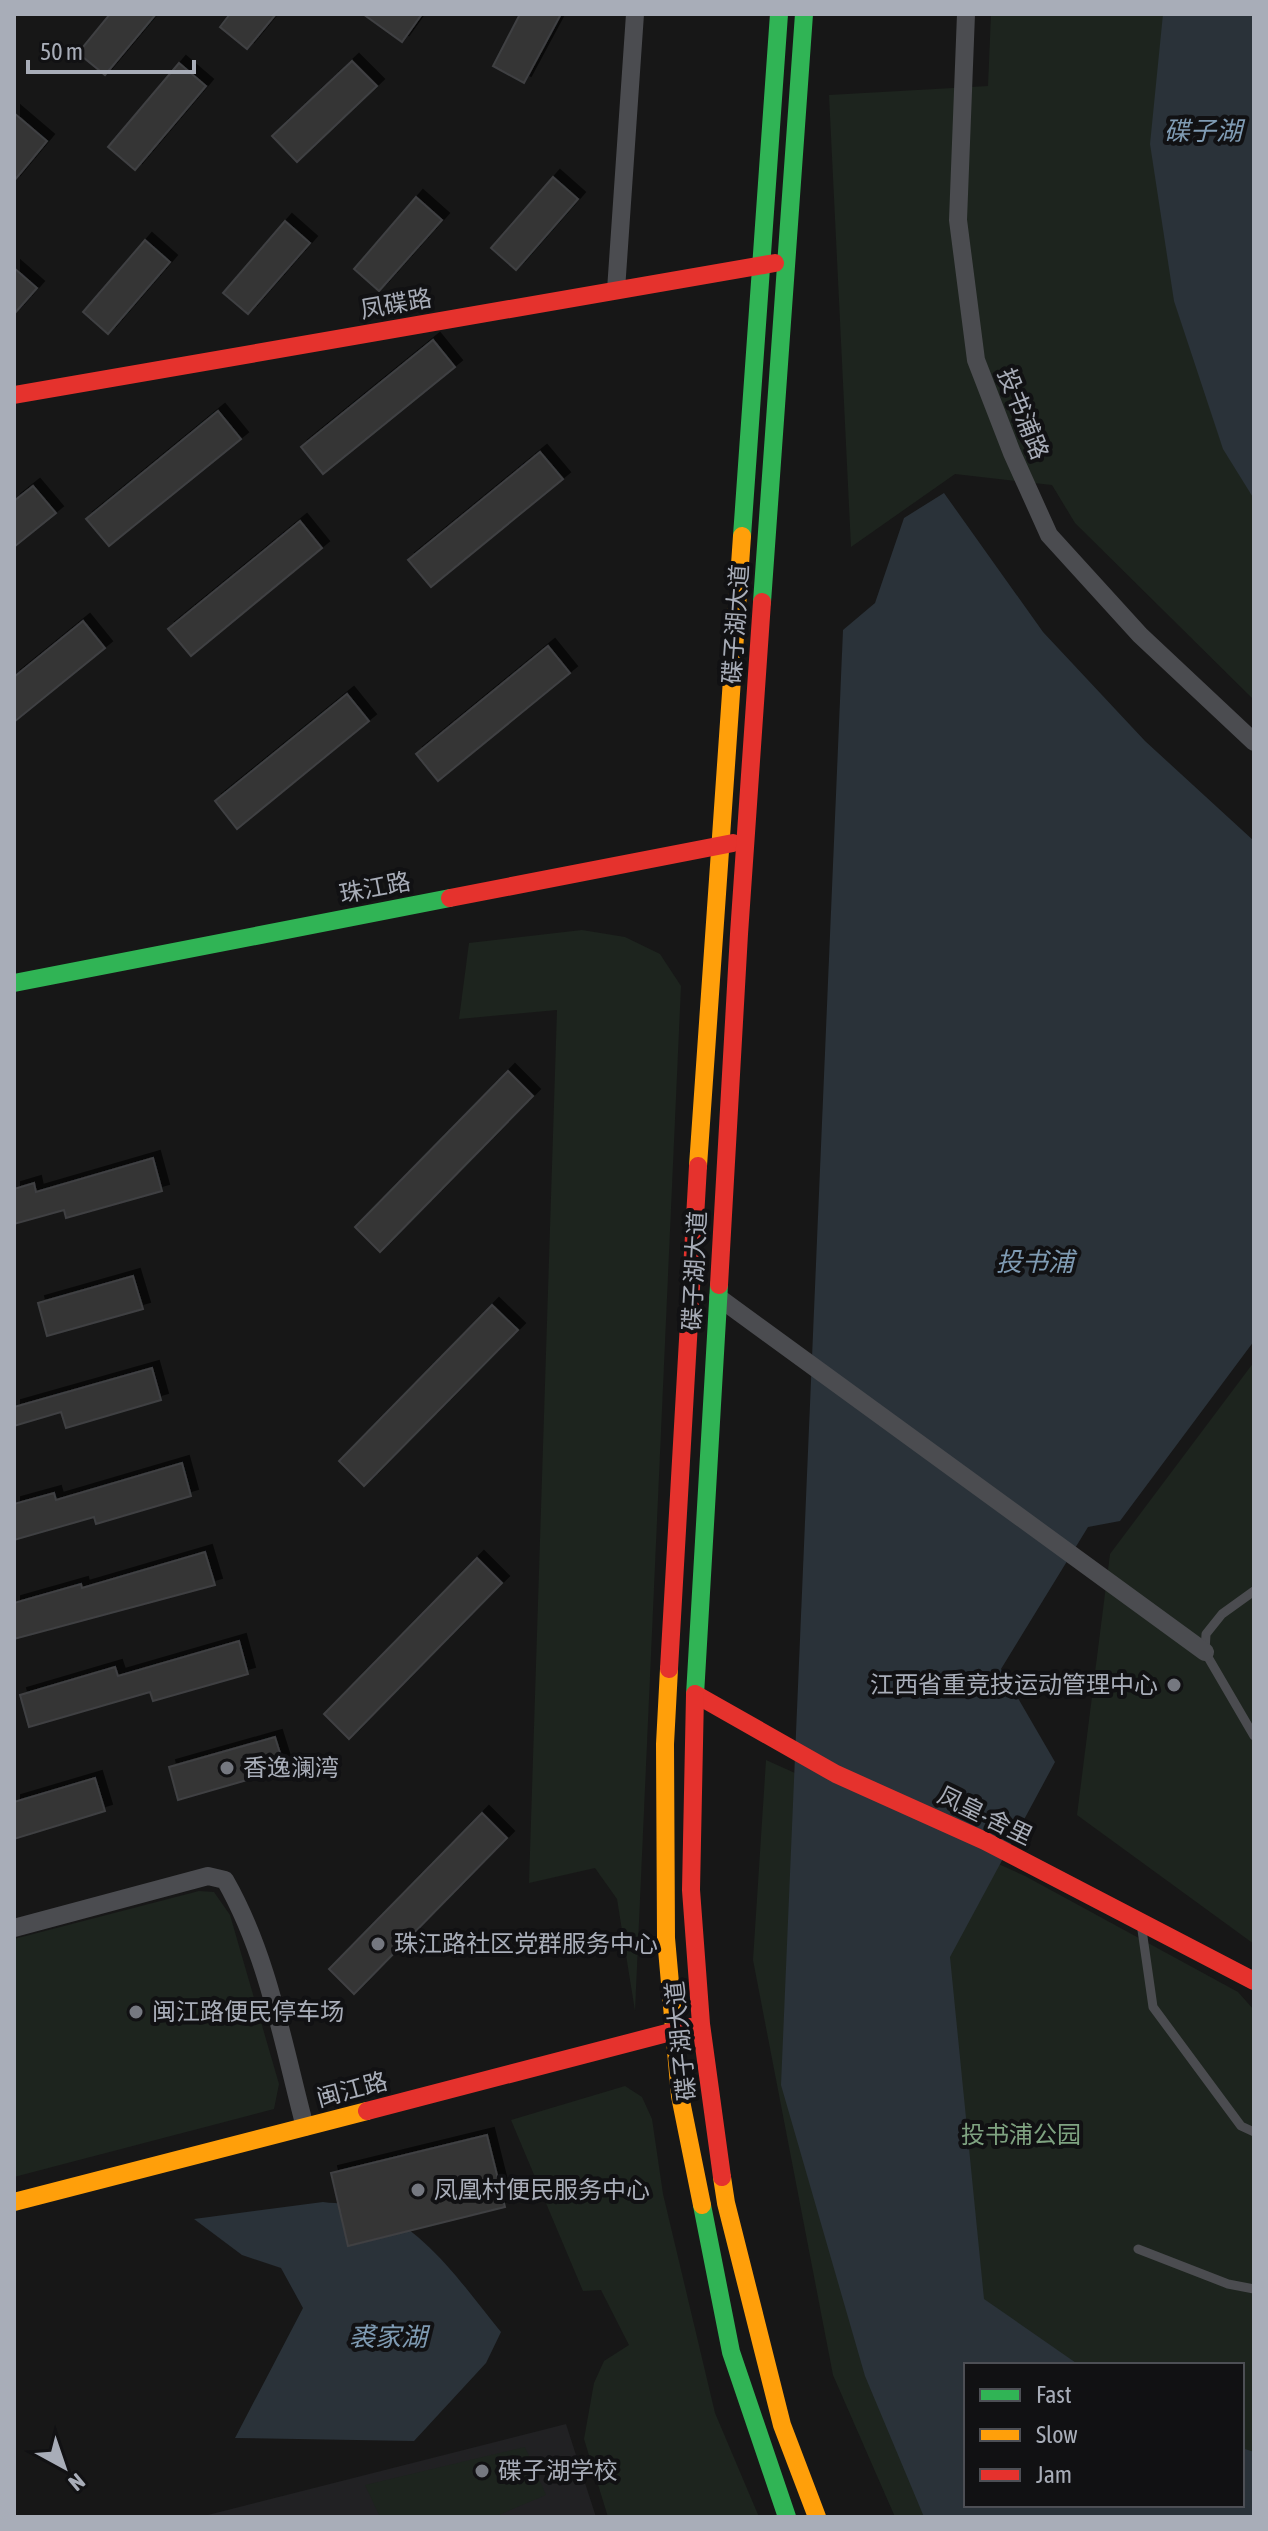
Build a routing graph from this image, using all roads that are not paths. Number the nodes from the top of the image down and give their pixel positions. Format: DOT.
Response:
graph roads {
  1 [pos="635,14"];
  2 [pos="779,14"];
  3 [pos="804,14"];
  4 [pos="966,14"];
  5 [pos="787,261"];
  6 [pos="761,265"];
  7 [pos="616,290"];
  8 [pos="14,395"];
  9 [pos="1254,742"];
  10 [pos="744,841"];
  11 [pos="720,846"];
  12 [pos="14,983"];
  13 [pos="718,1297"];
  14 [pos="1254,1591"];
  15 [pos="1205,1652"];
  16 [pos="695,1694"];
  17 [pos="1254,1736"];
  18 [pos="1141,1923"];
  19 [pos="14,1928"];
  20 [pos="1254,1981"];
  21 [pos="701,2024"];
  22 [pos="674,2031"];
  23 [pos="305,2127"];
  24 [pos="1254,2132"];
  25 [pos="14,2202"];
  26 [pos="1138,2249"];
  27 [pos="1254,2289"];
  28 [pos="787,2517"];
  29 [pos="817,2517"];
  1 -- 7 [label="street"];
  2 -- 6 [label="main road, 碟子湖大道"];
  3 -- 5 [label="main road, 碟子湖大道"];
  4 -- 9 [label="street, 投书浦路"];
  5 -- 6 [label="main road, 凤碟路"];
  5 -- 10 [label="main road, 碟子湖大道"];
  6 -- 7 [label="main road, 凤碟路"];
  6 -- 11 [label="main road, 碟子湖大道"];
  7 -- 8 [label="main road, 凤碟路"];
  10 -- 11 [label="main road, 珠江路"];
  10 -- 13 [label="main road, 碟子湖大道"];
  11 -- 12 [label="main road, 珠江路"];
  11 -- 22 [label="main road, 碟子湖大道"];
  13 -- 15 [label="street"];
  13 -- 16 [label="main road, 碟子湖大道"];
  14 -- 15 [label="lane"];
  15 -- 17 [label="lane"];
  16 -- 18 [label="main road, 凤皇-舍里"];
  16 -- 21 [label="main road, 碟子湖大道"];
  18 -- 20 [label="main road, 凤皇-舍里"];
  18 -- 24 [label="lane"];
  19 -- 23 [label="street"];
  21 -- 22 [label="main road, 闽江路"];
  21 -- 29 [label="main road, 碟子湖大道"];
  22 -- 23 [label="main road, 闽江路"];
  22 -- 28 [label="main road, 碟子湖大道"];
  23 -- 25 [label="main road, 闽江路"];
  26 -- 27 [label="lane"];
}
